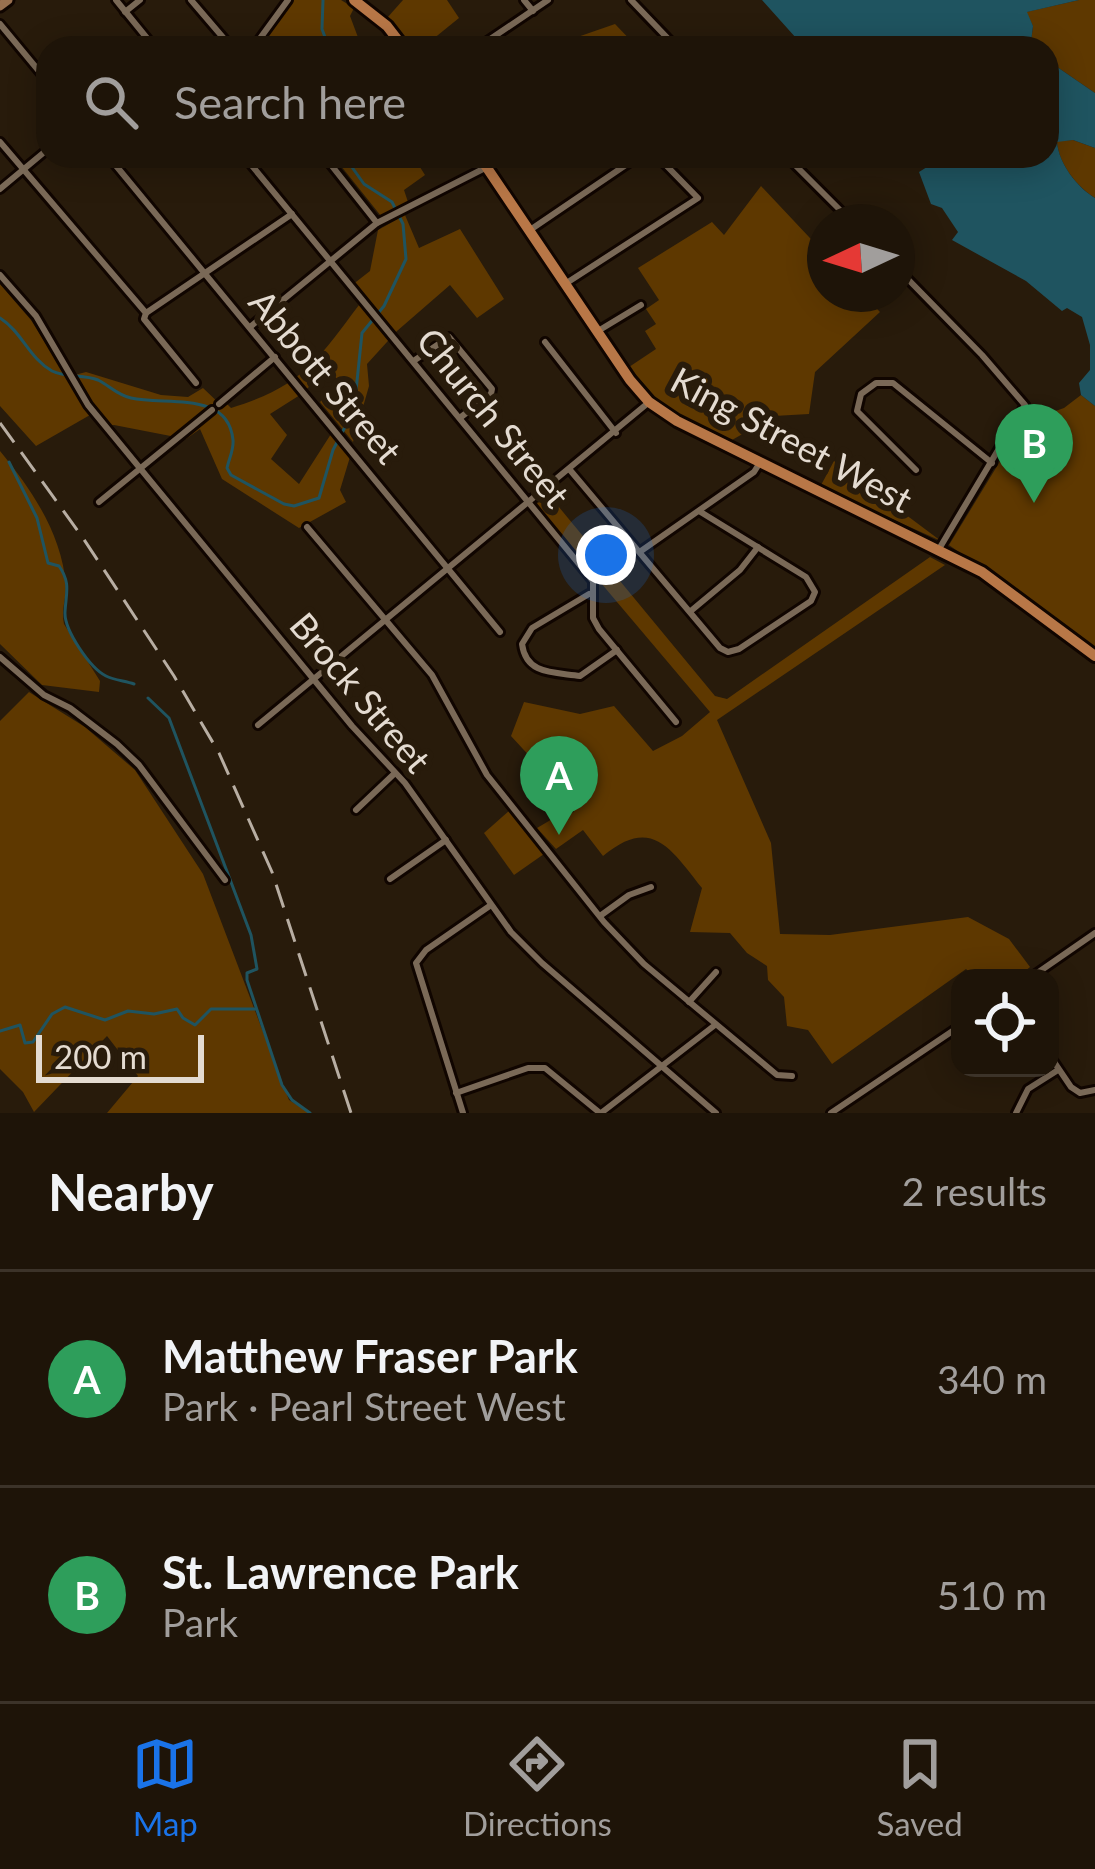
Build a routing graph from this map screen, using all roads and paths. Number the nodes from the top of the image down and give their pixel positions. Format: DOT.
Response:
graph roads {
  1 [pos="8,0"];
  2 [pos="116,0"];
  3 [pos="140,0"];
  4 [pos="191,0"];
  5 [pos="287,0"];
  6 [pos="524,0"];
  7 [pos="548,0"];
  8 [pos="631,0"];
  9 [pos="357,1"];
  10 [pos="0,6"];
  11 [pos="532,11"];
  12 [pos="125,12"];
  13 [pos="0,24"];
  14 [pos="145,36"];
  15 [pos="222,36"];
  16 [pos="262,36"];
  17 [pos="395,36"];
  18 [pos="495,36"];
  19 [pos="666,36"];
  20 [pos="36,68"];
  21 [pos="0,142"];
  22 [pos="36,159"];
  23 [pos="118,168"];
  24 [pos="254,168"];
  25 [pos="333,168"];
  26 [pos="473,168"];
  27 [pos="487,168"];
  28 [pos="621,168"];
  29 [pos="669,168"];
  30 [pos="798,168"];
  31 [pos="23,169"];
  32 [pos="0,189"];
  33 [pos="834,204"];
  34 [pos="292,214"];
  35 [pos="377,223"];
  36 [pos="530,230"];
  37 [pos="330,261"];
  38 [pos="206,273"];
  39 [pos="0,275"];
  40 [pos="565,284"];
  41 [pos="915,287"];
  42 [pos="641,305"];
  43 [pos="146,313"];
  44 [pos="250,327"];
  45 [pos="597,332"];
  46 [pos="545,342"];
  47 [pos="275,357"];
  48 [pos="415,360"];
  49 [pos="196,383"];
  50 [pos="649,402"];
  51 [pos="461,417"];
  52 [pos="616,433"];
  53 [pos="992,463"];
  54 [pos="759,464"];
  55 [pos="138,468"];
  56 [pos="570,470"];
  57 [pos="916,470"];
  58 [pos="99,502"];
  59 [pos="530,503"];
  60 [pos="699,511"];
  61 [pos="307,527"];
  62 [pos="758,547"];
  63 [pos="939,549"];
  64 [pos="641,551"];
  65 [pos="449,570"];
  66 [pos="590,593"];
  67 [pos="690,611"];
  68 [pos="386,621"];
  69 [pos="500,632"];
  70 [pos="617,650"];
  71 [pos="1095,656"];
  72 [pos="0,657"];
  73 [pos="314,680"];
  74 [pos="676,722"];
  75 [pos="258,725"];
  76 [pos="395,773"];
  77 [pos="356,810"];
  78 [pos="446,839"];
  79 [pos="390,879"];
  80 [pos="225,880"];
  81 [pos="651,887"];
  82 [pos="490,905"];
  83 [pos="600,916"];
  84 [pos="1095,933"];
  85 [pos="1043,969"];
  86 [pos="716,972"];
  87 [pos="689,1001"];
  88 [pos="716,1024"];
  89 [pos="951,1032"];
  90 [pos="661,1066"];
  91 [pos="1059,1070"];
  92 [pos="792,1076"];
  93 [pos="1048,1077"];
  94 [pos="1095,1090"];
  95 [pos="456,1093"];
  96 [pos="463,1113"];
  97 [pos="600,1113"];
  98 [pos="716,1113"];
  99 [pos="831,1113"];
  100 [pos="1016,1113"];
  1 -- 10 [label="street"];
  2 -- 12 [label="street"];
  3 -- 12 [label="street"];
  4 -- 15 [label="street"];
  5 -- 16 [label="street"];
  6 -- 11 [label="street"];
  7 -- 11 [label="street"];
  8 -- 19 [label="street"];
  9 -- 17 [label="main road"];
  11 -- 18 [label="street"];
  12 -- 14 [label="street"];
  13 -- 20 [label="street"];
  21 -- 31 [label="street"];
  22 -- 31 [label="street"];
  23 -- 38 [label="street, Abbott Street"];
  24 -- 34 [label="street, Church Street"];
  25 -- 35 [label="street"];
  26 -- 35 [label="street"];
  27 -- 36 [label="main road, King Street West"];
  28 -- 36 [label="street"];
  29 -- 40 [label="street"];
  30 -- 33 [label="street"];
  31 -- 32 [label="street"];
  31 -- 43 [label="street"];
  34 -- 37 [label="street, Church Street"];
  34 -- 38 [label="street"];
  35 -- 37 [label="street"];
  36 -- 40 [label="main road, King Street West"];
  37 -- 44 [label="street"];
  37 -- 48 [label="street, Church Street"];
  38 -- 43 [label="street"];
  38 -- 44 [label="street, Abbott Street"];
  39 -- 55 [label="street, Brock Street"];
  40 -- 45 [label="main road, King Street West"];
  41 -- 53 [label="street"];
  42 -- 45 [label="street"];
  43 -- 49 [label="street"];
  44 -- 47 [label="street, Abbott Street"];
  45 -- 50 [label="main road, King Street West"];
  46 -- 52 [label="street"];
  47 -- 55 [label="street"];
  47 -- 65 [label="street, Abbott Street"];
  48 -- 51 [label="street, Church Street"];
  48 -- 51 [label="street"];
  50 -- 52 [label="street"];
  50 -- 54 [label="main road, King Street West"];
  51 -- 59 [label="street, Church Street"];
  52 -- 56 [label="street"];
  53 -- 57 [label="street"];
  53 -- 63 [label="street"];
  54 -- 60 [label="street"];
  54 -- 63 [label="main road, King Street West"];
  55 -- 58 [label="street"];
  55 -- 73 [label="street, Brock Street"];
  56 -- 59 [label="street"];
  56 -- 64 [label="street"];
  59 -- 65 [label="street"];
  59 -- 66 [label="street, Church Street"];
  60 -- 62 [label="street"];
  60 -- 64 [label="street"];
  61 -- 68 [label="street"];
  62 -- 67 [label="street"];
  62 -- 67 [label="street"];
  63 -- 71 [label="main road, King Street West"];
  64 -- 67 [label="street"];
  65 -- 68 [label="street"];
  65 -- 69 [label="street, Abbott Street"];
  66 -- 70 [label="street, Church Street"];
  66 -- 70 [label="street"];
  68 -- 73 [label="street"];
  68 -- 83 [label="street"];
  70 -- 74 [label="street, Church Street"];
  72 -- 80 [label="street"];
  73 -- 75 [label="street"];
  73 -- 76 [label="street, Brock Street"];
  76 -- 77 [label="street"];
  76 -- 78 [label="street, Brock Street"];
  78 -- 79 [label="street"];
  78 -- 82 [label="street, Brock Street"];
  81 -- 83 [label="street"];
  82 -- 90 [label="street, Brock Street"];
  82 -- 95 [label="street"];
  83 -- 87 [label="street"];
  84 -- 85 [label="street"];
  86 -- 87 [label="street"];
  87 -- 88 [label="street"];
  88 -- 90 [label="street"];
  88 -- 92 [label="street"];
  89 -- 99 [label="street"];
  90 -- 97 [label="street"];
  90 -- 98 [label="street, Brock Street"];
  91 -- 94 [label="street"];
  93 -- 100 [label="street"];
  95 -- 96 [label="street"];
  95 -- 97 [label="street"];
}
